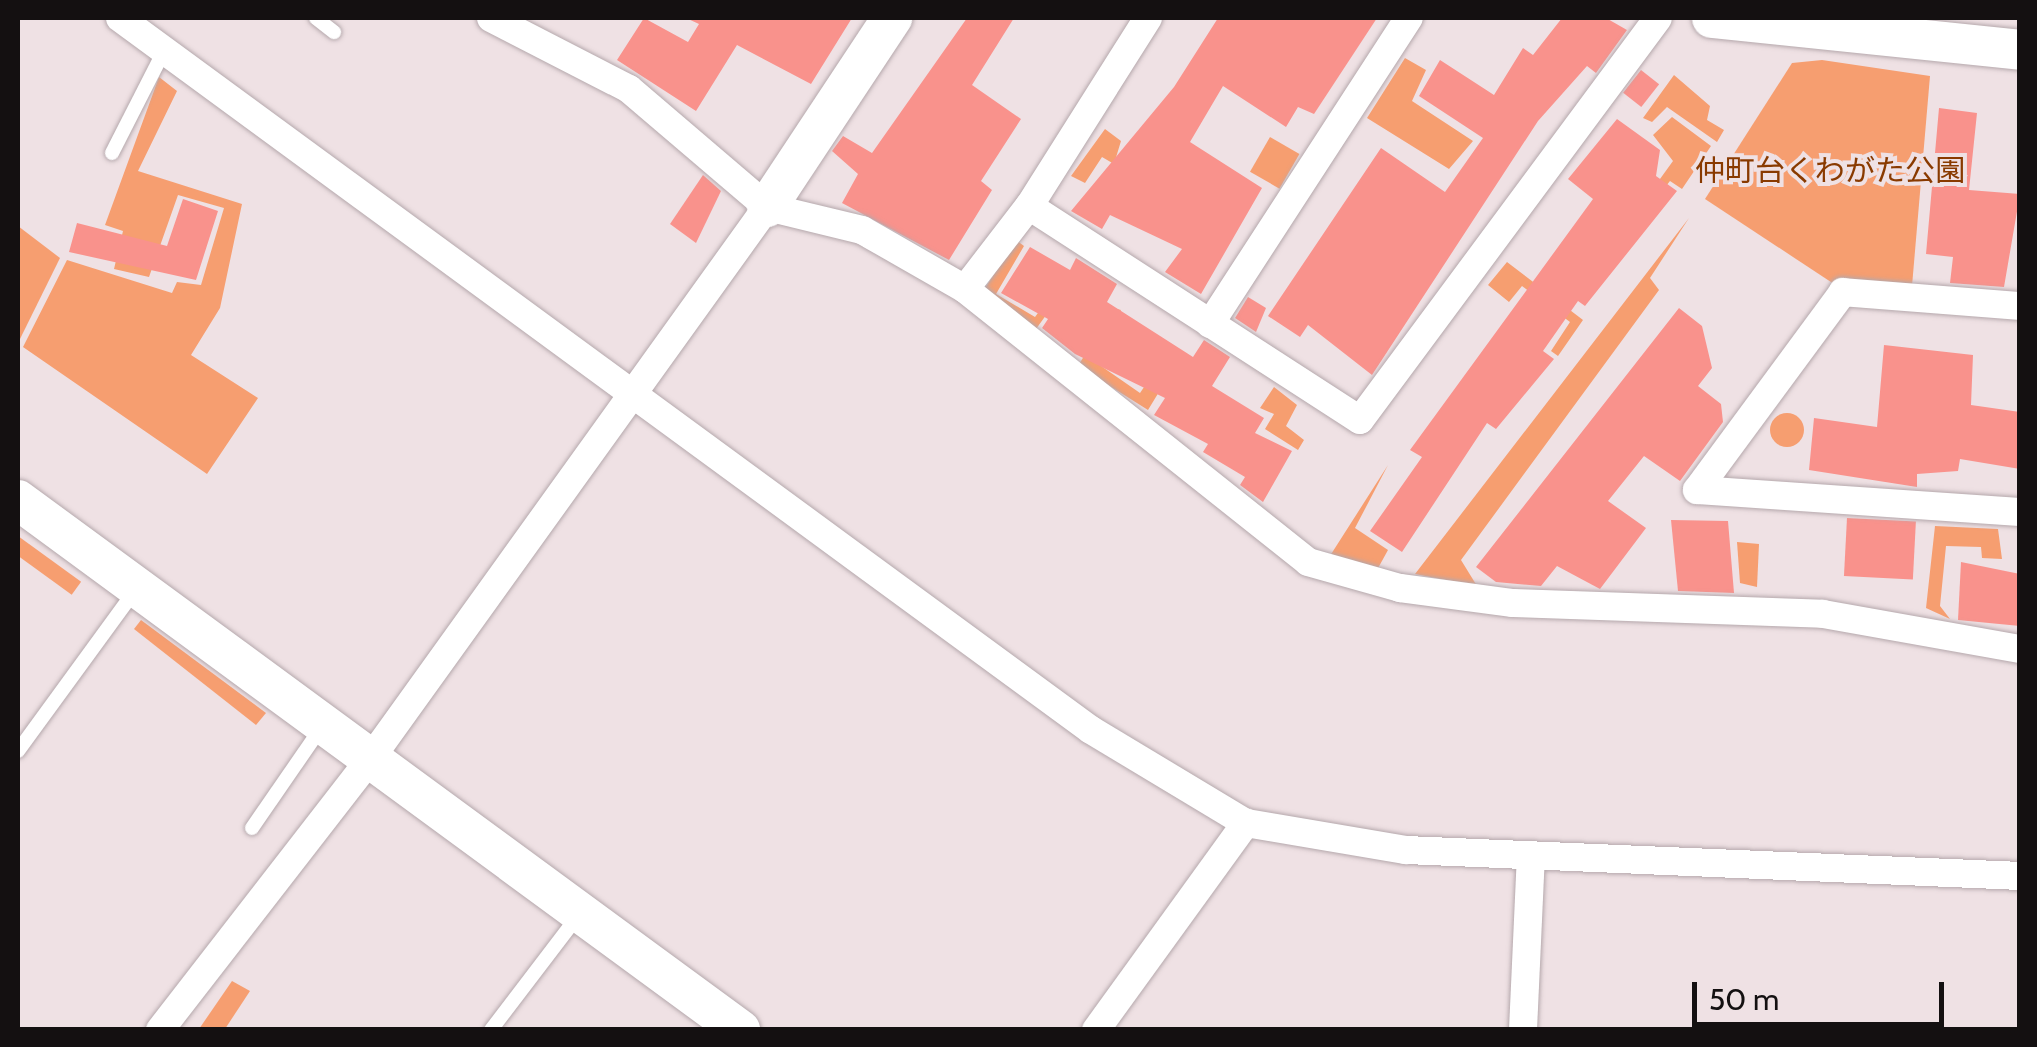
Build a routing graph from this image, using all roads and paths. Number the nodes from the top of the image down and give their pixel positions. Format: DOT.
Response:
graph roads {
  1 [pos="120,18"];
  2 [pos="316,18"];
  3 [pos="491,18"];
  4 [pos="892,18"];
  5 [pos="1148,18"];
  6 [pos="1409,18"];
  7 [pos="1658,18"];
  8 [pos="1712,18"];
  9 [pos="1920,26"];
  10 [pos="334,32"];
  11 [pos="164,50"];
  12 [pos="2020,50"];
  13 [pos="112,154"];
  14 [pos="1029,206"];
  15 [pos="767,207"];
  16 [pos="965,289"];
  17 [pos="2020,306"];
  18 [pos="1210,324"];
  19 [pos="629,396"];
  20 [pos="18,500"];
  21 [pos="2020,512"];
  22 [pos="137,587"];
  23 [pos="2020,649"];
  24 [pos="324,723"];
  25 [pos="18,751"];
  26 [pos="372,758"];
  27 [pos="1246,824"];
  28 [pos="252,828"];
  29 [pos="1531,856"];
  30 [pos="2020,876"];
  31 [pos="581,912"];
  32 [pos="160,1030"];
  33 [pos="491,1030"];
  34 [pos="740,1030"];
  35 [pos="1096,1030"];
  36 [pos="1523,1030"];
  1 -- 11 [label="street"];
  2 -- 10 [label="lane"];
  3 -- 15 [label="street"];
  4 -- 15 [label="street"];
  5 -- 14 [label="street"];
  6 -- 18 [label="street"];
  7 -- 18 [label="street"];
  8 -- 9 [label="street"];
  9 -- 12 [label="street"];
  11 -- 13 [label="lane"];
  11 -- 19 [label="street"];
  14 -- 16 [label="street"];
  14 -- 18 [label="street"];
  15 -- 16 [label="street"];
  15 -- 19 [label="street"];
  16 -- 23 [label="street"];
  17 -- 21 [label="street"];
  19 -- 26 [label="street"];
  19 -- 27 [label="street"];
  20 -- 22 [label="street"];
  22 -- 24 [label="street"];
  22 -- 25 [label="lane"];
  24 -- 26 [label="street"];
  24 -- 28 [label="lane"];
  26 -- 31 [label="street"];
  26 -- 32 [label="street"];
  27 -- 29 [label="street"];
  27 -- 35 [label="street"];
  29 -- 30 [label="street"];
  29 -- 36 [label="street"];
  31 -- 33 [label="lane"];
  31 -- 34 [label="street"];
}
